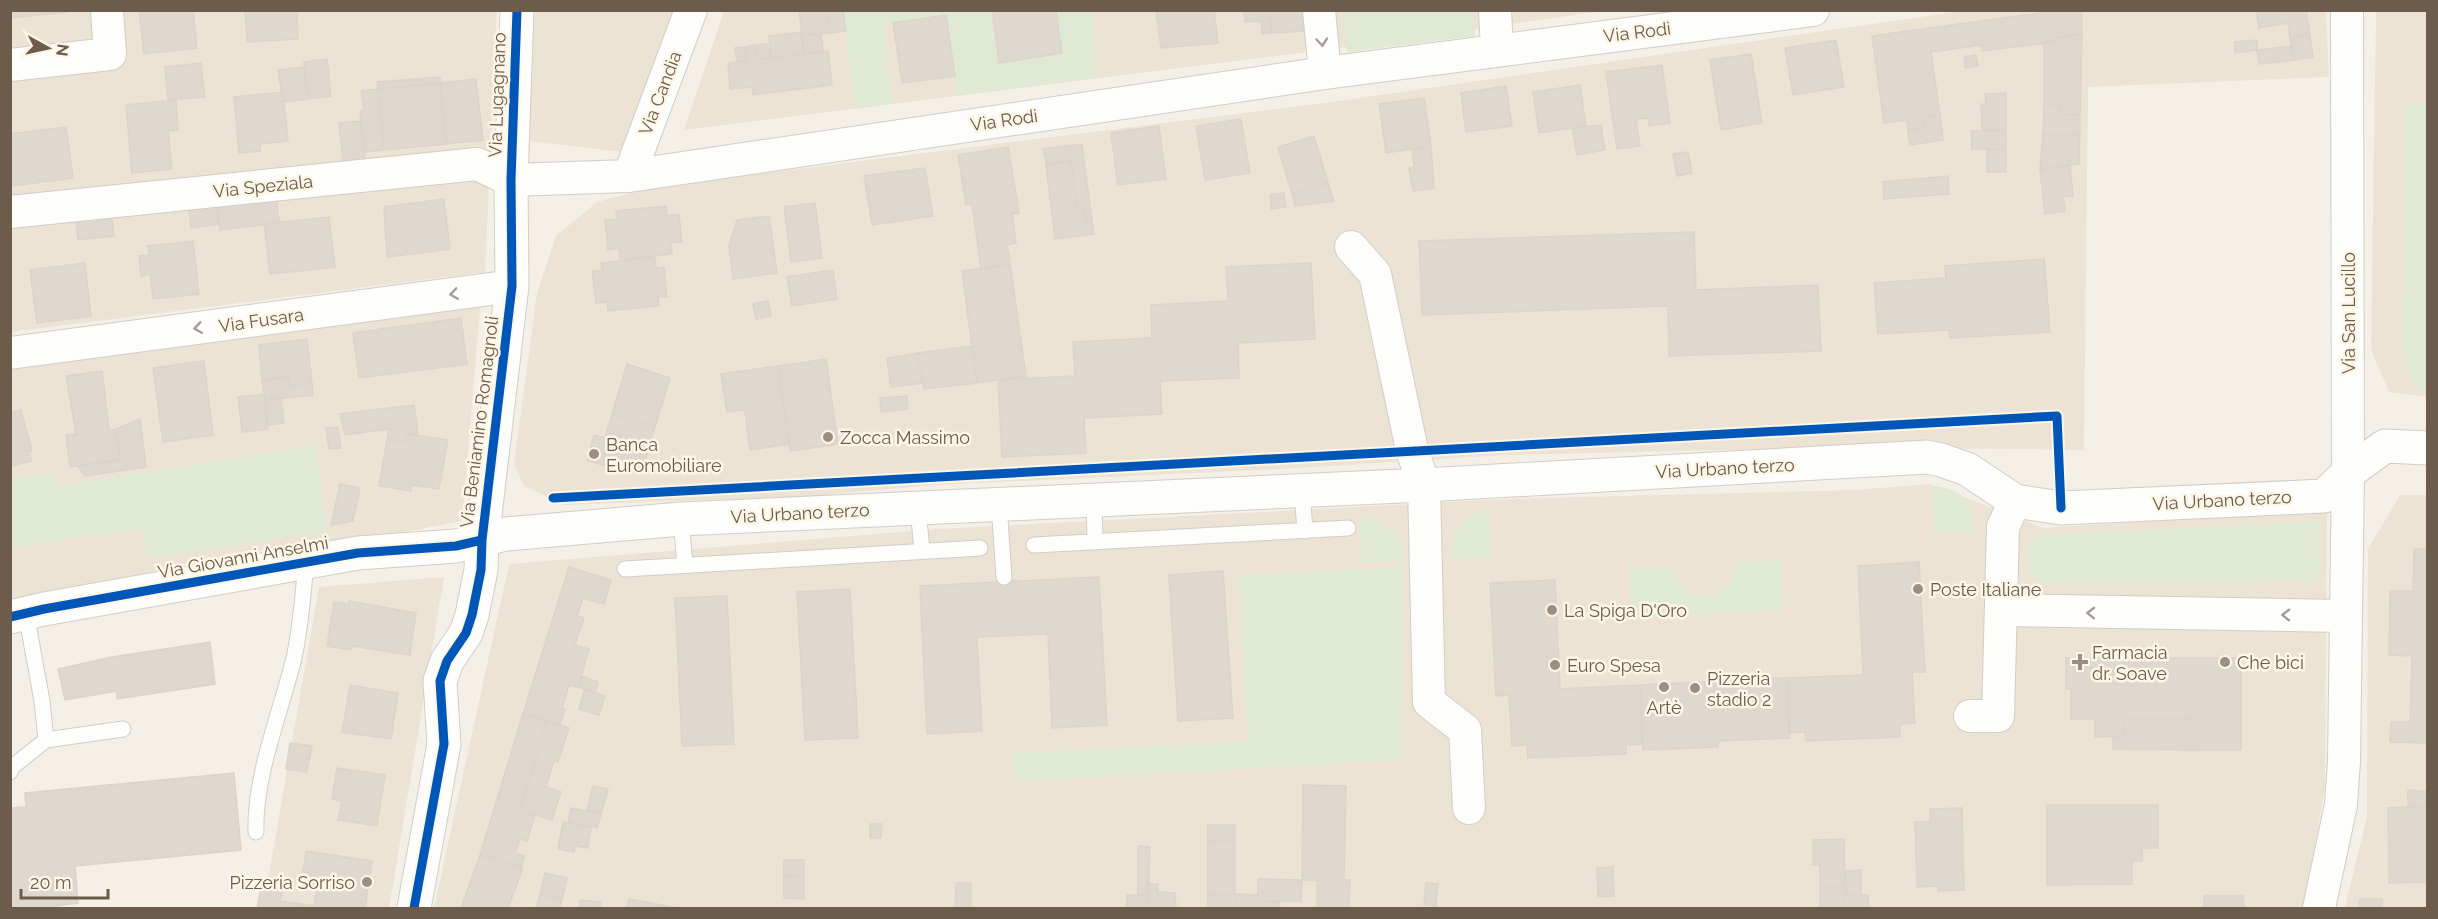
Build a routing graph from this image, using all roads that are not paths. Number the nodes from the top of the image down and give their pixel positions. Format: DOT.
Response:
graph roads {
  1 [pos="107,10"];
  2 [pos="517,10"];
  3 [pos="691,10"];
  4 [pos="1319,10"];
  5 [pos="1495,10"];
  6 [pos="1813,10"];
  7 [pos="2347,10"];
  8 [pos="1497,50"];
  9 [pos="10,65"];
  10 [pos="1325,73"];
  11 [pos="629,176"];
  12 [pos="511,180"];
  13 [pos="10,212"];
  14 [pos="1351,247"];
  15 [pos="512,286"];
  16 [pos="10,353"];
  17 [pos="2427,448"];
  18 [pos="2348,473"];
  19 [pos="1424,485"];
  20 [pos="1302,490"];
  21 [pos="1094,500"];
  22 [pos="2015,501"];
  23 [pos="999,504"];
  24 [pos="918,508"];
  25 [pos="681,519"];
  26 [pos="1348,528"];
  27 [pos="1305,531"];
  28 [pos="482,540"];
  29 [pos="1095,542"];
  30 [pos="1034,545"];
  31 [pos="980,548"];
  32 [pos="922,551"];
  33 [pos="306,562"];
  34 [pos="685,565"];
  35 [pos="625,569"];
  36 [pos="1004,577"];
  37 [pos="2001,610"];
  38 [pos="18,615"];
  39 [pos="2344,616"];
  40 [pos="1970,716"];
  41 [pos="123,729"];
  42 [pos="46,740"];
  43 [pos="11,768"];
  44 [pos="1469,808"];
  45 [pos="256,832"];
  46 [pos="414,909"];
  47 [pos="2319,909"];
  1 -- 9 [label="street"];
  2 -- 12 [label="street, Via Lugagnano"];
  3 -- 11 [label="street, Via Candia"];
  4 -- 10 [label="street, one-way"];
  5 -- 8 [label="street"];
  6 -- 8 [label="street, Via Rodi"];
  7 -- 18 [label="street, Via San Lucillo"];
  8 -- 10 [label="street, Via Rodi"];
  10 -- 11 [label="street, Via Rodi"];
  11 -- 12 [label="street, Via Rodi"];
  12 -- 13 [label="street, Via Speziala"];
  12 -- 15 [label="street, Via Beniamino Romagnoli"];
  14 -- 19 [label="street"];
  15 -- 16 [label="street, Via Fusara, one-way"];
  15 -- 28 [label="street, Via Beniamino Romagnoli"];
  17 -- 18 [label="street, Via Urbano terzo"];
  18 -- 22 [label="street, Via Urbano terzo"];
  18 -- 39 [label="street, Via San Lucillo"];
  19 -- 20 [label="street, Via Urbano terzo"];
  19 -- 22 [label="street, Via Urbano terzo"];
  19 -- 44 [label="street"];
  20 -- 21 [label="street, Via Urbano terzo"];
  20 -- 27 [label="lane"];
  21 -- 23 [label="street, Via Urbano terzo"];
  21 -- 29 [label="lane"];
  22 -- 37 [label="street"];
  23 -- 24 [label="street, Via Urbano terzo"];
  23 -- 36 [label="lane"];
  24 -- 25 [label="street, Via Urbano terzo"];
  24 -- 32 [label="lane"];
  25 -- 28 [label="street, Via Urbano terzo"];
  25 -- 34 [label="lane"];
  26 -- 27 [label="lane"];
  27 -- 29 [label="lane"];
  28 -- 33 [label="street, Via Giovanni Anselmi"];
  28 -- 46 [label="street, Via Beniamino Romagnoli"];
  29 -- 30 [label="lane"];
  31 -- 32 [label="lane"];
  32 -- 34 [label="lane"];
  33 -- 38 [label="street, Via Giovanni Anselmi"];
  33 -- 45 [label="lane"];
  34 -- 35 [label="lane"];
  39 -- 37 [label="street, one-way"];
  37 -- 40 [label="street"];
  38 -- 42 [label="lane"];
  39 -- 47 [label="street, Via San Lucillo"];
  41 -- 42 [label="lane"];
  42 -- 43 [label="lane"];
}
